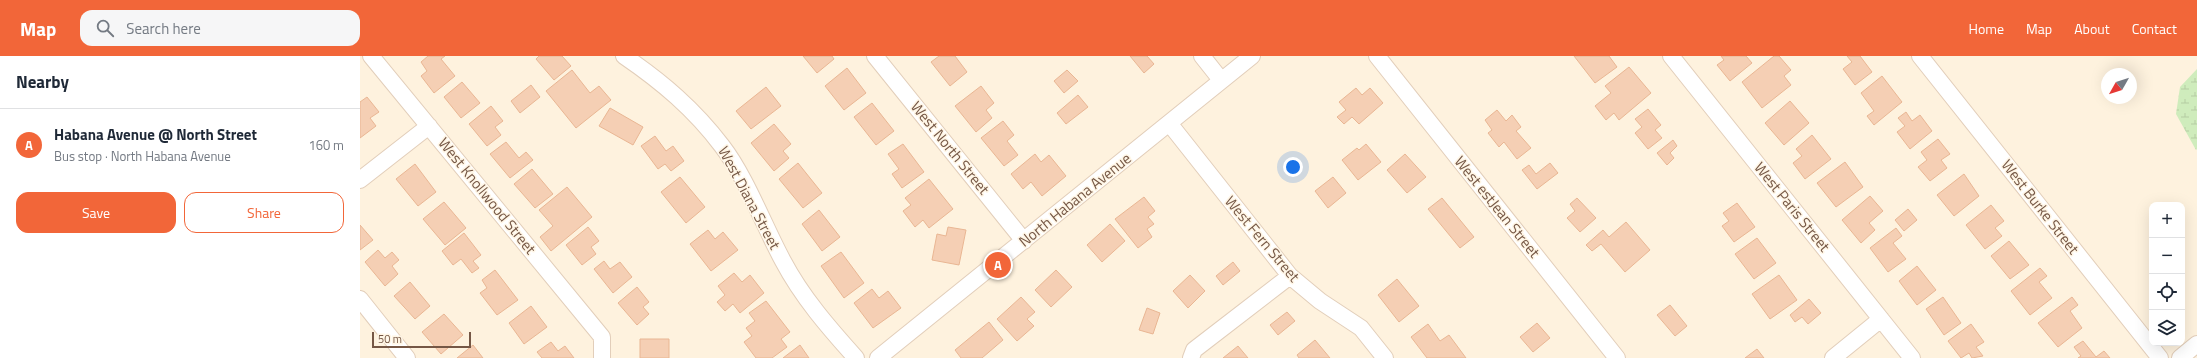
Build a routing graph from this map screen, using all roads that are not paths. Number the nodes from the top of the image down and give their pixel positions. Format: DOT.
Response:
graph roads {
  1 [pos="371,56"];
  2 [pos="624,56"];
  3 [pos="875,56"];
  4 [pos="1202,56"];
  5 [pos="1252,56"];
  6 [pos="1377,56"];
  7 [pos="1671,56"];
  8 [pos="1920,56"];
  9 [pos="1222,80"];
  10 [pos="1169,123"];
  11 [pos="429,126"];
  12 [pos="360,180"];
  13 [pos="1024,241"];
  14 [pos="1290,276"];
  15 [pos="360,299"];
  16 [pos="1881,319"];
  17 [pos="2197,344"];
  18 [pos="407,358"];
  19 [pos="602,358"];
  20 [pos="856,358"];
  21 [pos="878,358"];
  22 [pos="1191,358"];
  23 [pos="1385,358"];
  24 [pos="1618,358"];
  25 [pos="1833,358"];
  26 [pos="1912,358"];
  27 [pos="2160,358"];
  28 [pos="2180,358"];
  1 -- 11 [label="street, West Knollwood Street"];
  2 -- 20 [label="street, West Diana Street"];
  3 -- 13 [label="street, West North Street"];
  4 -- 9 [label="street"];
  5 -- 9 [label="street, North Habana Avenue"];
  6 -- 24 [label="street, West estJean Street"];
  7 -- 16 [label="street, West Paris Street"];
  8 -- 27 [label="street, West Burke Street"];
  9 -- 10 [label="street, North Habana Avenue"];
  10 -- 13 [label="street, North Habana Avenue"];
  10 -- 14 [label="street, West Fern Street"];
  11 -- 12 [label="street"];
  11 -- 19 [label="street, West Knollwood Street"];
  13 -- 21 [label="street, North Habana Avenue"];
  14 -- 22 [label="street"];
  14 -- 23 [label="street, West Fern Street"];
  15 -- 18 [label="street"];
  16 -- 25 [label="street"];
  16 -- 26 [label="street, West Paris Street"];
  17 -- 28 [label="street"];
}
